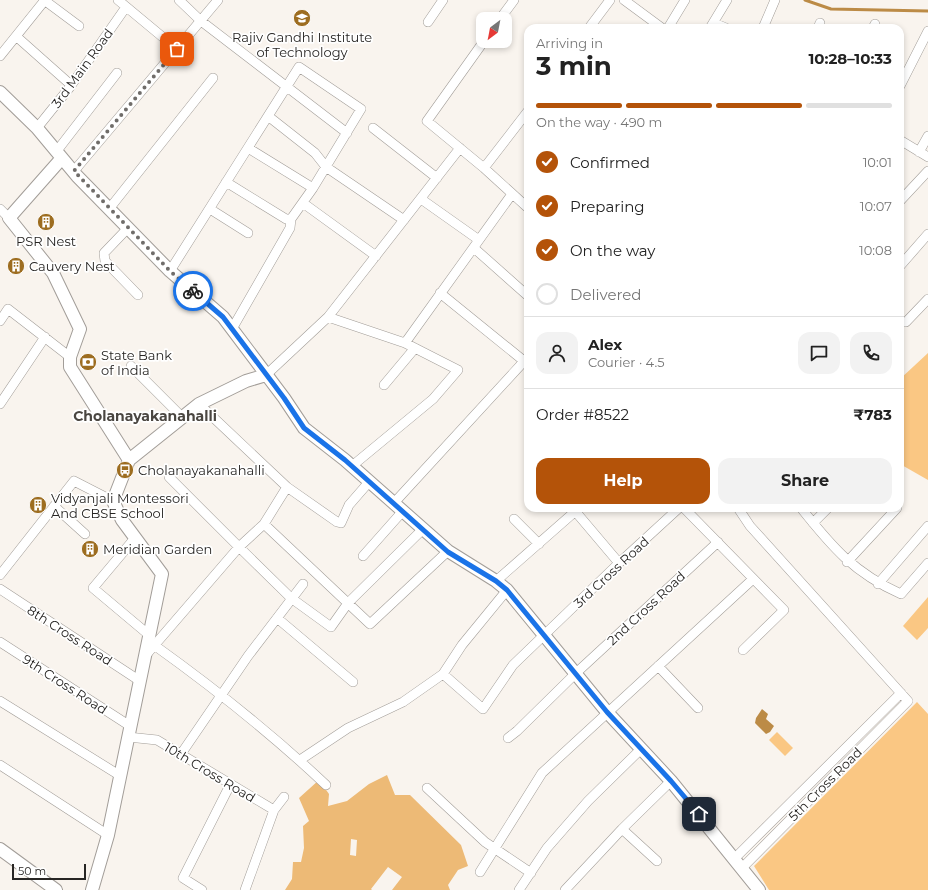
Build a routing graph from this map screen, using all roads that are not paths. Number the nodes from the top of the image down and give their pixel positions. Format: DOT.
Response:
graph roads {
  1 [pos="44,0"];
  2 [pos="118,0"];
  3 [pos="179,0"];
  4 [pos="218,0"];
  5 [pos="444,0"];
  6 [pos="514,0"];
  7 [pos="610,0"];
  8 [pos="624,0"];
  9 [pos="685,0"];
  10 [pos="727,0"];
  11 [pos="775,0"];
  12 [pos="126,7"];
  13 [pos="505,12"];
  14 [pos="200,21"];
  15 [pos="428,22"];
  16 [pos="592,24"];
  17 [pos="657,24"];
  18 [pos="670,24"];
  19 [pos="713,24"];
  20 [pos="765,24"];
  21 [pos="79,26"];
  22 [pos="928,31"];
  23 [pos="17,37"];
  24 [pos="479,48"];
  25 [pos="177,49"];
  26 [pos="0,56"];
  27 [pos="117,73"];
  28 [pos="213,78"];
  29 [pos="904,78"];
  30 [pos="71,85"];
  31 [pos="287,87"];
  32 [pos="0,92"];
  33 [pos="268,116"];
  34 [pos="524,116"];
  35 [pos="37,128"];
  36 [pos="373,128"];
  37 [pos="347,134"];
  38 [pos="928,136"];
  39 [pos="904,143"];
  40 [pos="248,148"];
  41 [pos="460,148"];
  42 [pos="919,152"];
  43 [pos="59,155"];
  44 [pos="928,157"];
  45 [pos="326,167"];
  46 [pos="484,168"];
  47 [pos="74,171"];
  48 [pos="928,171"];
  49 [pos="437,178"];
  50 [pos="226,182"];
  51 [pos="313,188"];
  52 [pos="512,194"];
  53 [pos="904,197"];
  54 [pos="421,199"];
  55 [pos="303,203"];
  56 [pos="524,204"];
  57 [pos="109,208"];
  58 [pos="210,209"];
  59 [pos="4,214"];
  60 [pos="291,219"];
  61 [pos="404,220"];
  62 [pos="128,228"];
  63 [pos="248,232"];
  64 [pos="928,234"];
  65 [pos="476,244"];
  66 [pos="376,256"];
  67 [pos="904,261"];
  68 [pos="170,271"];
  69 [pos="440,292"];
  70 [pos="524,292"];
  71 [pos="138,295"];
  72 [pos="928,299"];
  73 [pos="328,317"];
  74 [pos="0,321"];
  75 [pos="906,322"];
  76 [pos="232,329"];
  77 [pos="45,337"];
  78 [pos="405,343"];
  79 [pos="415,348"];
  80 [pos="70,357"];
  81 [pos="524,357"];
  82 [pos="524,361"];
  83 [pos="131,366"];
  84 [pos="266,375"];
  85 [pos="384,385"];
  86 [pos="0,404"];
  87 [pos="199,404"];
  88 [pos="182,417"];
  89 [pos="129,460"];
  90 [pos="352,466"];
  91 [pos="169,477"];
  92 [pos="369,482"];
  93 [pos="287,487"];
  94 [pos="113,501"];
  95 [pos="54,506"];
  96 [pos="398,508"];
  97 [pos="575,512"];
  98 [pos="579,512"];
  99 [pos="675,512"];
  100 [pos="688,512"];
  101 [pos="741,512"];
  102 [pos="804,512"];
  103 [pos="824,512"];
  104 [pos="893,512"];
  105 [pos="514,519"];
  106 [pos="813,523"];
  107 [pos="264,524"];
  108 [pos="928,526"];
  109 [pos="422,529"];
  110 [pos="85,534"];
  111 [pos="135,538"];
  112 [pos="718,542"];
  113 [pos="539,544"];
  114 [pos="239,547"];
  115 [pos="448,552"];
  116 [pos="363,556"];
  117 [pos="847,562"];
  118 [pos="619,563"];
  119 [pos="928,563"];
  120 [pos="0,575"];
  121 [pos="753,579"];
  122 [pos="496,581"];
  123 [pos="303,584"];
  124 [pos="878,584"];
  125 [pos="0,590"];
  126 [pos="507,590"];
  127 [pos="292,598"];
  128 [pos="348,603"];
  129 [pos="277,618"];
  130 [pos="544,636"];
  131 [pos="152,640"];
  132 [pos="0,642"];
  133 [pos="743,650"];
  134 [pos="658,666"];
  135 [pos="443,674"];
  136 [pos="575,674"];
  137 [pos="140,682"];
  138 [pos="353,682"];
  139 [pos="901,693"];
  140 [pos="221,695"];
  141 [pos="0,701"];
  142 [pos="698,708"];
  143 [pos="607,712"];
  144 [pos="129,732"];
  145 [pos="508,738"];
  146 [pos="640,750"];
  147 [pos="180,754"];
  148 [pos="300,760"];
  149 [pos="0,765"];
  150 [pos="822,772"];
  151 [pos="119,775"];
  152 [pos="830,779"];
  153 [pos="671,781"];
  154 [pos="230,784"];
  155 [pos="326,784"];
  156 [pos="427,788"];
  157 [pos="284,797"];
  158 [pos="274,810"];
  159 [pos="622,830"];
  160 [pos="108,835"];
  161 [pos="496,848"];
  162 [pos="0,849"];
  163 [pos="657,861"];
  164 [pos="739,863"];
  165 [pos="480,872"];
  166 [pos="531,873"];
  167 [pos="568,889"];
  168 [pos="56,890"];
  169 [pos="92,890"];
  170 [pos="202,890"];
  171 [pos="245,890"];
  172 [pos="519,890"];
  173 [pos="759,890"];
  1 -- 21 [label="street"];
  1 -- 23 [label="street"];
  2 -- 12 [label="street"];
  3 -- 14 [label="street"];
  4 -- 14 [label="street"];
  5 -- 15 [label="street"];
  6 -- 13 [label="street"];
  7 -- 16 [label="street"];
  8 -- 17 [label="street"];
  9 -- 18 [label="street"];
  10 -- 19 [label="street"];
  11 -- 20 [label="street"];
  12 -- 25 [label="street"];
  12 -- 30 [label="street, 3rd Main Road"];
  14 -- 25 [label="street"];
  14 -- 31 [label="street"];
  22 -- 29 [label="street"];
  23 -- 26 [label="street"];
  23 -- 30 [label="street"];
  24 -- 41 [label="street"];
  25 -- 47 [label="street"];
  27 -- 43 [label="street"];
  28 -- 57 [label="street"];
  30 -- 35 [label="street, 3rd Main Road"];
  31 -- 33 [label="street"];
  31 -- 37 [label="street"];
  31 -- 37 [label="street"];
  32 -- 35 [label="street"];
  33 -- 40 [label="street"];
  33 -- 45 [label="street"];
  34 -- 46 [label="street"];
  35 -- 43 [label="street"];
  36 -- 49 [label="street"];
  37 -- 45 [label="street"];
  38 -- 42 [label="street"];
  39 -- 42 [label="street"];
  40 -- 50 [label="street"];
  40 -- 51 [label="street"];
  41 -- 46 [label="street"];
  41 -- 49 [label="street"];
  42 -- 44 [label="street"];
  43 -- 47 [label="street"];
  43 -- 59 [label="street"];
  45 -- 51 [label="street"];
  45 -- 61 [label="street"];
  46 -- 52 [label="street"];
  47 -- 57 [label="street"];
  48 -- 53 [label="street"];
  49 -- 54 [label="street"];
  50 -- 58 [label="street"];
  50 -- 60 [label="street"];
  51 -- 55 [label="street"];
  52 -- 56 [label="street"];
  52 -- 65 [label="street"];
  54 -- 61 [label="street"];
  54 -- 65 [label="street"];
  55 -- 60 [label="street"];
  55 -- 66 [label="street"];
  57 -- 62 [label="street"];
  58 -- 63 [label="street"];
  58 -- 68 [label="street"];
  59 -- 80 [label="street"];
  60 -- 76 [label="street"];
  61 -- 66 [label="street"];
  62 -- 68 [label="street"];
  62 -- 71 [label="street"];
  64 -- 67 [label="street"];
  65 -- 69 [label="street"];
  65 -- 70 [label="street"];
  66 -- 73 [label="street"];
  68 -- 76 [label="street"];
  69 -- 78 [label="street"];
  69 -- 81 [label="street"];
  72 -- 75 [label="street"];
  73 -- 78 [label="street"];
  73 -- 84 [label="street"];
  74 -- 77 [label="street"];
  76 -- 84 [label="street"];
  77 -- 80 [label="street"];
  77 -- 86 [label="street"];
  78 -- 79 [label="street"];
  79 -- 85 [label="street"];
  79 -- 90 [label="street"];
  80 -- 89 [label="street"];
  82 -- 96 [label="street"];
  83 -- 88 [label="street"];
  84 -- 87 [label="street"];
  84 -- 90 [label="street"];
  87 -- 88 [label="street"];
  87 -- 93 [label="street"];
  88 -- 89 [label="street"];
  89 -- 94 [label="street"];
  90 -- 92 [label="street"];
  91 -- 114 [label="street"];
  92 -- 93 [label="street"];
  92 -- 96 [label="street"];
  93 -- 107 [label="street"];
  94 -- 95 [label="street"];
  94 -- 111 [label="street"];
  95 -- 110 [label="street"];
  95 -- 120 [label="street"];
  96 -- 109 [label="street"];
  96 -- 116 [label="street"];
  97 -- 113 [label="street"];
  98 -- 118 [label="street"];
  99 -- 118 [label="street, 3rd Cross Road"];
  100 -- 112 [label="street"];
  101 -- 139 [label="street"];
  102 -- 106 [label="street"];
  103 -- 106 [label="street"];
  104 -- 117 [label="street"];
  105 -- 113 [label="street"];
  106 -- 117 [label="street"];
  107 -- 114 [label="street"];
  107 -- 128 [label="street"];
  108 -- 124 [label="street"];
  109 -- 115 [label="street"];
  109 -- 128 [label="street"];
  111 -- 131 [label="street"];
  111 -- 131 [label="street"];
  112 -- 121 [label="street"];
  112 -- 136 [label="street, 2nd Cross Road"];
  113 -- 122 [label="street"];
  114 -- 127 [label="street"];
  114 -- 131 [label="street"];
  115 -- 122 [label="street"];
  115 -- 128 [label="street"];
  117 -- 124 [label="street"];
  118 -- 130 [label="street, 3rd Cross Road"];
  119 -- 124 [label="street"];
  121 -- 133 [label="street"];
  121 -- 134 [label="street"];
  122 -- 126 [label="street"];
  123 -- 127 [label="street"];
  125 -- 137 [label="street, 8th Cross Road"];
  126 -- 130 [label="street"];
  126 -- 135 [label="street"];
  127 -- 128 [label="street"];
  127 -- 129 [label="street"];
  129 -- 138 [label="street"];
  129 -- 140 [label="street"];
  130 -- 135 [label="street, 3rd Cross Road"];
  130 -- 136 [label="street"];
  131 -- 137 [label="street"];
  131 -- 140 [label="street"];
  132 -- 144 [label="street, 9th Cross Road"];
  134 -- 142 [label="street"];
  134 -- 143 [label="street"];
  135 -- 148 [label="street"];
  136 -- 143 [label="street"];
  136 -- 145 [label="street, 2nd Cross Road"];
  137 -- 144 [label="street"];
  139 -- 150 [label="street, 5th Cross Road"];
  139 -- 152 [label="street, 5th Cross Road"];
  140 -- 147 [label="street"];
  140 -- 148 [label="street"];
  141 -- 151 [label="street"];
  143 -- 146 [label="street"];
  143 -- 161 [label="street"];
  144 -- 147 [label="street, 10th Cross Road"];
  144 -- 151 [label="street"];
  146 -- 153 [label="street"];
  146 -- 166 [label="street"];
  147 -- 154 [label="street, 10th Cross Road"];
  148 -- 155 [label="street"];
  149 -- 160 [label="street"];
  150 -- 152 [label="street"];
  150 -- 164 [label="street, 5th Cross Road"];
  151 -- 160 [label="street"];
  152 -- 164 [label="street, 5th Cross Road"];
  153 -- 159 [label="street"];
  153 -- 164 [label="street"];
  154 -- 158 [label="street, 10th Cross Road"];
  154 -- 170 [label="street"];
  156 -- 161 [label="street"];
  157 -- 158 [label="street"];
  158 -- 171 [label="street"];
  159 -- 163 [label="street"];
  159 -- 167 [label="street"];
  160 -- 169 [label="street"];
  161 -- 165 [label="street"];
  161 -- 166 [label="street"];
  162 -- 168 [label="street"];
  164 -- 173 [label="street"];
  166 -- 172 [label="street"];
}
